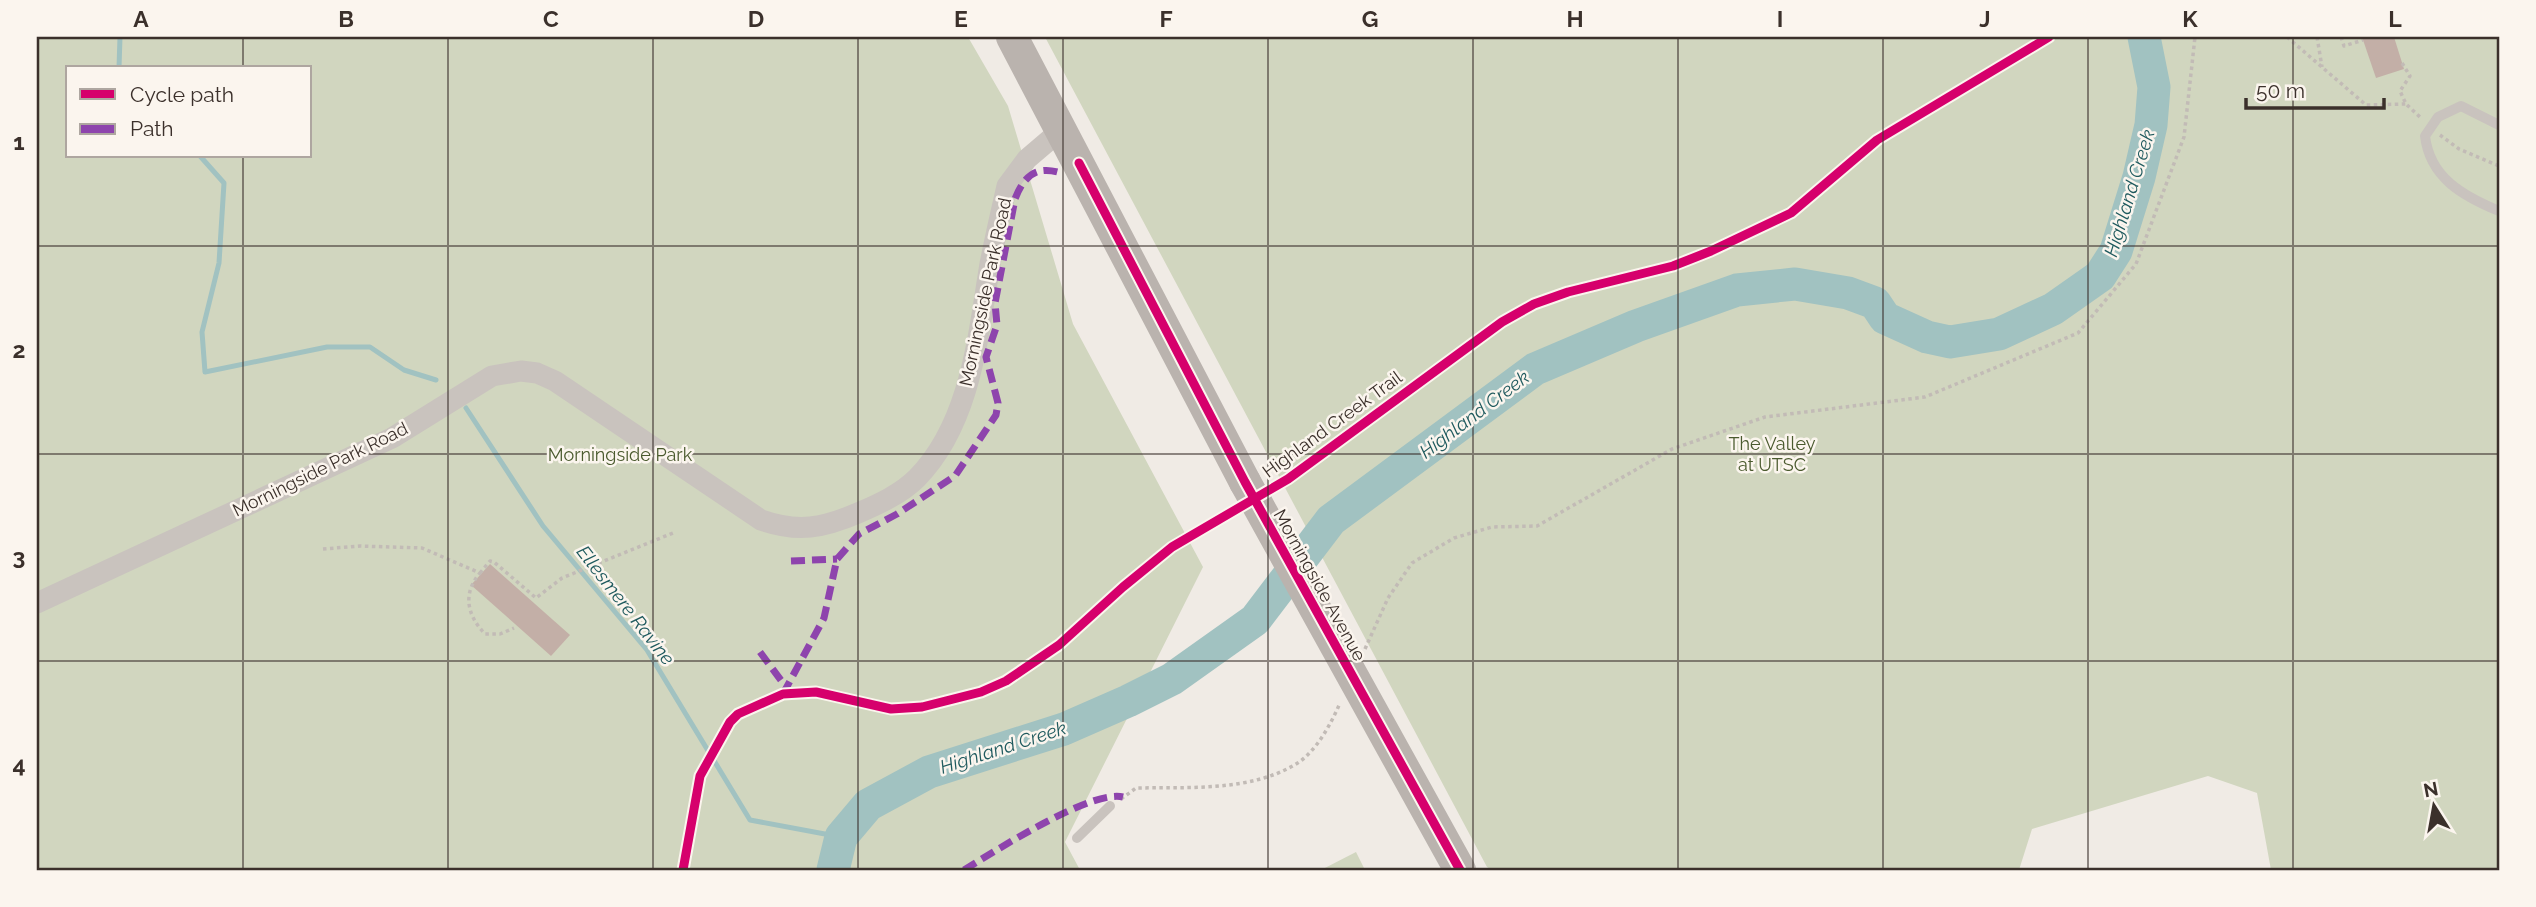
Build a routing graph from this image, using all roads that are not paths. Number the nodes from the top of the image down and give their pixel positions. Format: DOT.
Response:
graph roads {
  1 [pos="1012,37"];
  2 [pos="2499,125"];
  3 [pos="1061,130"];
  4 [pos="2499,211"];
  5 [pos="37,603"];
  6 [pos="1110,806"];
  7 [pos="1077,838"];
  8 [pos="1460,870"];
  1 -- 3 [label="main road, Morningside Avenue"];
  2 -- 4 [label="lane"];
  3 -- 5 [label="street, Morningside Park Road"];
  3 -- 8 [label="main road, Morningside Avenue, bridge"];
  6 -- 7 [label="lane"];
}
